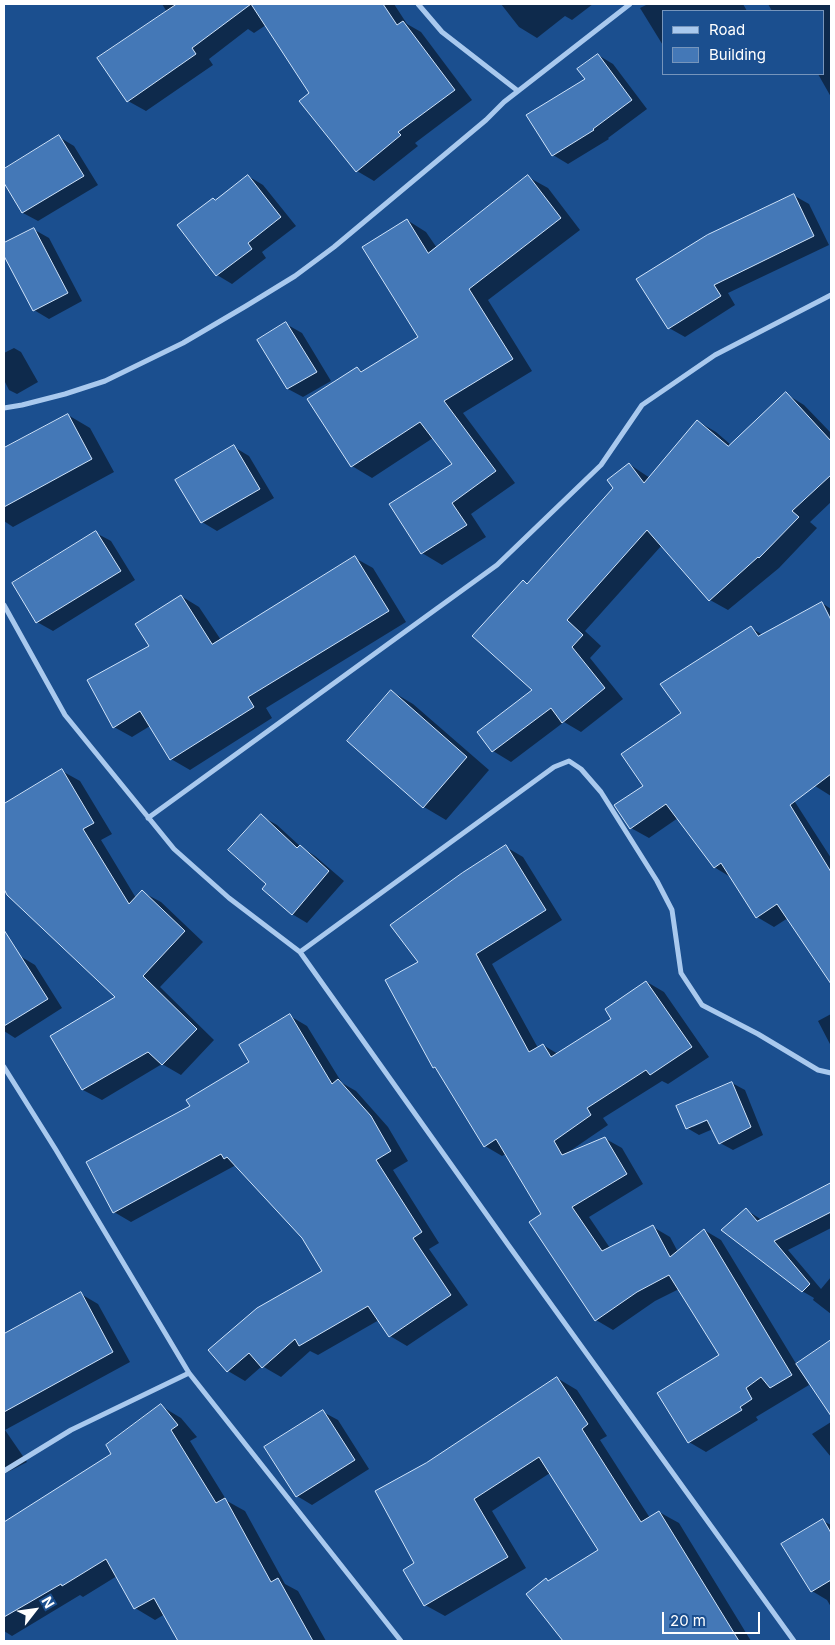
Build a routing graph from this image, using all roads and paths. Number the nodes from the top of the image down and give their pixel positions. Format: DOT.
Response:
graph roads {
  1 [pos="418,4"];
  2 [pos="630,4"];
  3 [pos="518,91"];
  4 [pos="831,295"];
  5 [pos="4,408"];
  6 [pos="4,605"];
  7 [pos="148,818"];
  8 [pos="300,952"];
  9 [pos="4,1067"];
  10 [pos="831,1073"];
  11 [pos="189,1374"];
  12 [pos="4,1471"];
  13 [pos="401,1641"];
  14 [pos="794,1641"];
  1 -- 3 [label="street"];
  2 -- 3 [label="street"];
  3 -- 5 [label="street"];
  4 -- 7 [label="street"];
  6 -- 7 [label="street"];
  7 -- 8 [label="street"];
  8 -- 10 [label="street"];
  8 -- 14 [label="street"];
  9 -- 11 [label="street"];
  11 -- 12 [label="street"];
  11 -- 13 [label="street"];
}
